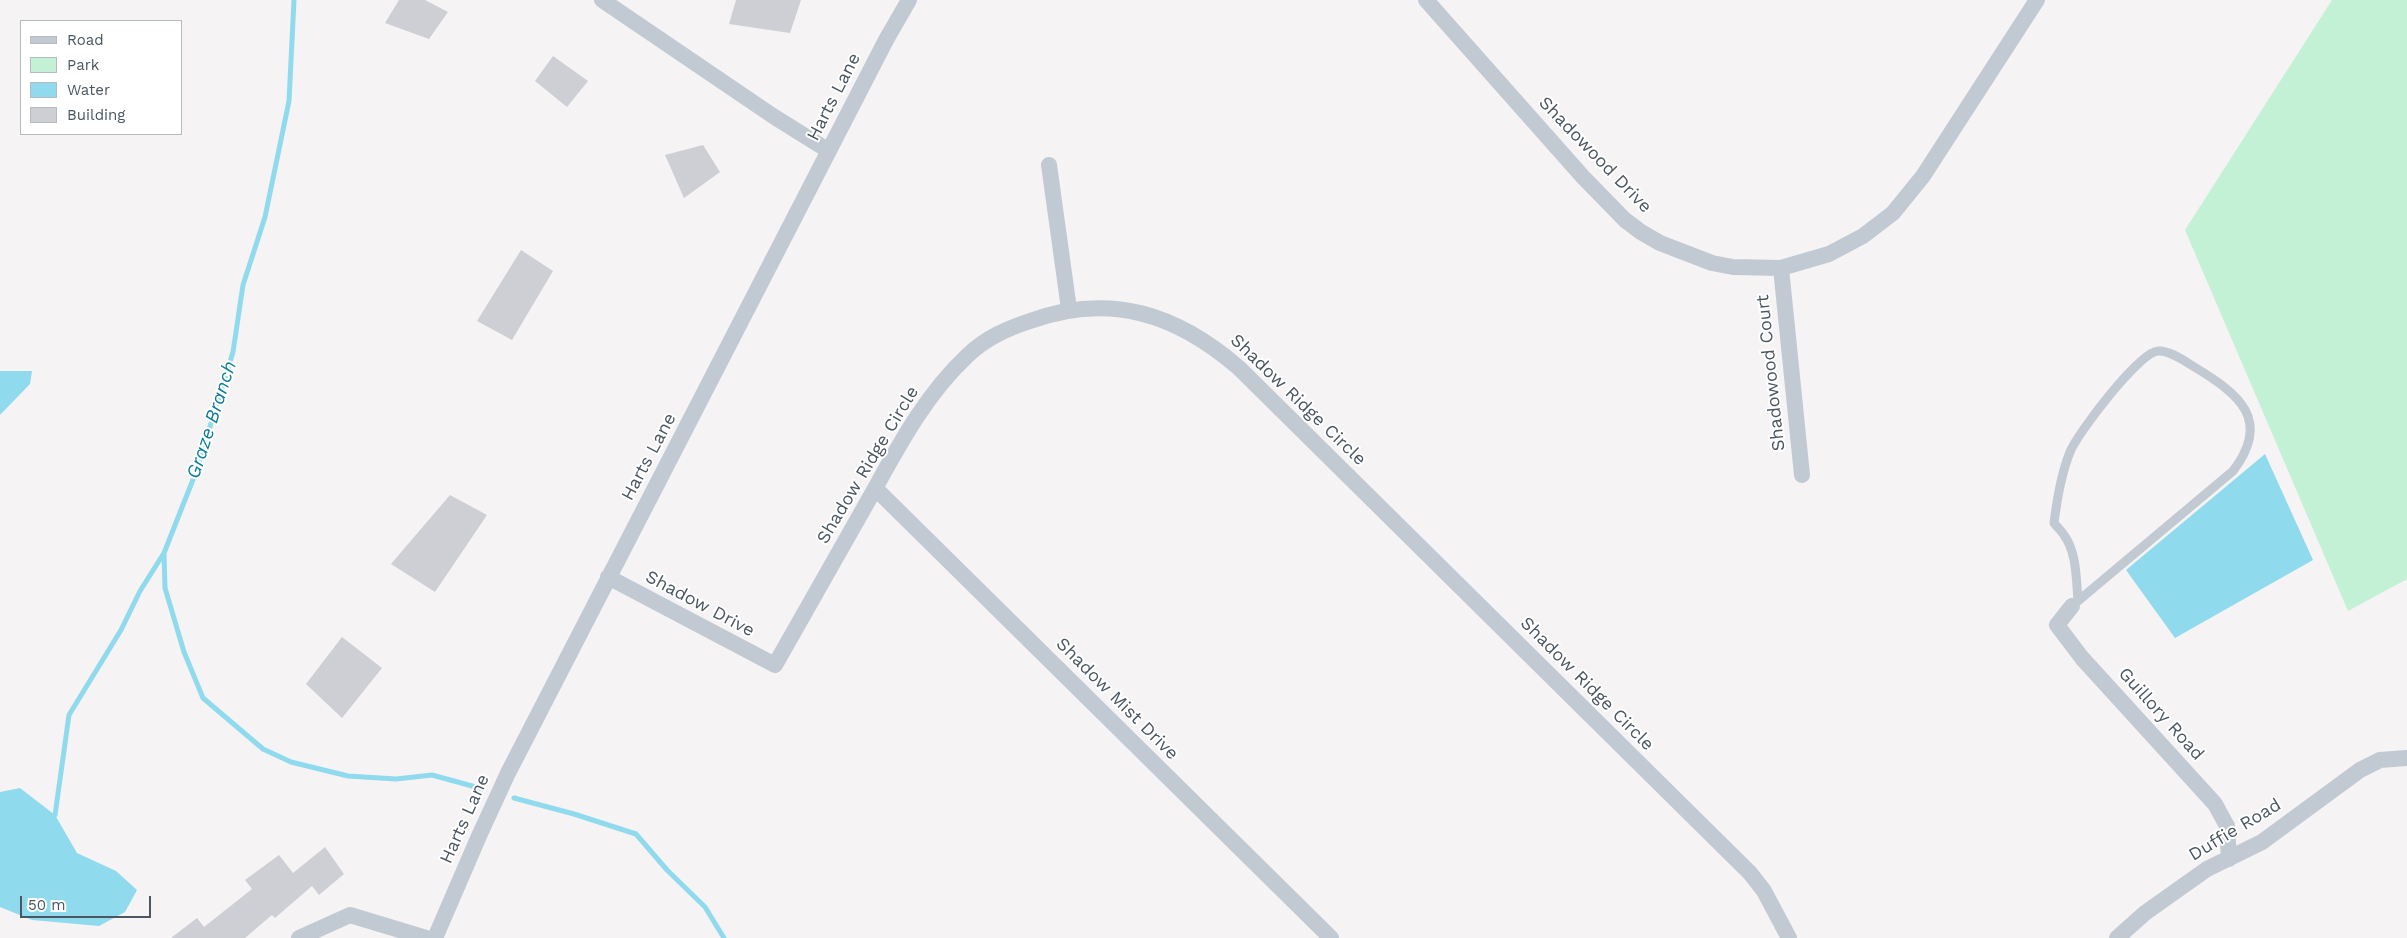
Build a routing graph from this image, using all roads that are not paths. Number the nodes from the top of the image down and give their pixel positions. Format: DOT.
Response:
graph roads {
  1 [pos="602,0"];
  2 [pos="909,0"];
  3 [pos="1426,0"];
  4 [pos="2037,0"];
  5 [pos="829,151"];
  6 [pos="1049,165"];
  7 [pos="1781,268"];
  8 [pos="1069,309"];
  9 [pos="1802,475"];
  10 [pos="875,488"];
  11 [pos="608,578"];
  12 [pos="2075,603"];
  13 [pos="774,665"];
  14 [pos="2407,758"];
  15 [pos="2229,859"];
  16 [pos="299,938"];
  17 [pos="426,938"];
  18 [pos="435,938"];
  19 [pos="1331,938"];
  20 [pos="1789,938"];
  21 [pos="2117,938"];
  1 -- 5 [label="street"];
  2 -- 5 [label="street, Harts Lane"];
  3 -- 7 [label="street, Shadowood Drive"];
  4 -- 7 [label="street, Shadowood Drive"];
  5 -- 11 [label="street, Harts Lane"];
  6 -- 8 [label="street"];
  7 -- 9 [label="street, Shadowood Court"];
  8 -- 10 [label="street, Shadow Ridge Circle"];
  8 -- 20 [label="street, Shadow Ridge Circle"];
  10 -- 13 [label="street, Shadow Ridge Circle"];
  10 -- 19 [label="street, Shadow Mist Drive"];
  11 -- 13 [label="street, Shadow Drive"];
  11 -- 18 [label="street, Harts Lane"];
  12 -- 12 [label="lane"];
  12 -- 15 [label="street, Guillory Road"];
  14 -- 15 [label="street, Duffie Road"];
  15 -- 21 [label="street, Duffie Road"];
  16 -- 17 [label="street"];
}
